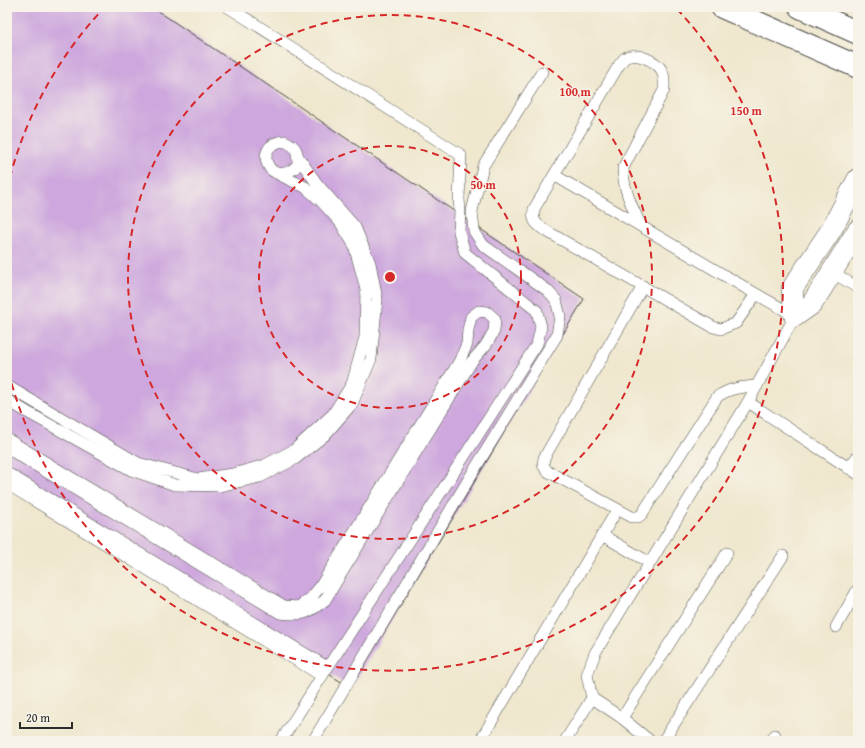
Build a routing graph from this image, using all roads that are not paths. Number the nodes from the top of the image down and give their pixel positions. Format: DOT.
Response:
graph roads {
  1 [pos="228,7"];
  2 [pos="722,7"];
  3 [pos="800,7"];
  4 [pos="858,33"];
  5 [pos="858,67"];
  6 [pos="542,72"];
  7 [pos="298,157"];
  8 [pos="280,174"];
  9 [pos="554,175"];
  10 [pos="858,179"];
  11 [pos="641,226"];
  12 [pos="831,230"];
  13 [pos="856,238"];
  14 [pos="832,272"];
  15 [pos="643,286"];
  16 [pos="858,288"];
  17 [pos="756,294"];
  18 [pos="795,316"];
  19 [pos="7,386"];
  20 [pos="757,386"];
  21 [pos="7,400"];
  22 [pos="748,402"];
  23 [pos="7,439"];
  24 [pos="7,448"];
  25 [pos="858,456"];
  26 [pos="853,471"];
  27 [pos="7,473"];
  28 [pos="7,484"];
  29 [pos="617,510"];
  30 [pos="602,535"];
  31 [pos="727,554"];
  32 [pos="784,556"];
  33 [pos="650,562"];
  34 [pos="858,589"];
  35 [pos="836,627"];
  36 [pos="325,671"];
  37 [pos="592,698"];
  38 [pos="622,718"];
  39 [pos="281,741"];
  40 [pos="313,741"];
  41 [pos="480,741"];
  42 [pos="565,741"];
  43 [pos="650,741"];
  44 [pos="664,741"];
  1 -- 36 [label="lane"];
  2 -- 5 [label="main road"];
  3 -- 4 [label="main road"];
  6 -- 40 [label="lane"];
  7 -- 8 [label="lane"];
  7 -- 8 [label="lane"];
  7 -- 21 [label="lane"];
  8 -- 19 [label="lane"];
  9 -- 11 [label="lane"];
  9 -- 11 [label="lane"];
  9 -- 15 [label="lane"];
  10 -- 12 [label="street"];
  11 -- 17 [label="lane"];
  12 -- 13 [label="street"];
  12 -- 18 [label="street"];
  13 -- 14 [label="street"];
  14 -- 16 [label="lane"];
  14 -- 18 [label="street"];
  15 -- 17 [label="lane"];
  15 -- 29 [label="lane"];
  17 -- 18 [label="lane"];
  18 -- 20 [label="lane"];
  20 -- 22 [label="lane"];
  20 -- 29 [label="lane"];
  22 -- 26 [label="lane"];
  22 -- 33 [label="lane"];
  23 -- 24 [label="lane"];
  25 -- 26 [label="lane"];
  27 -- 36 [label="lane"];
  28 -- 36 [label="lane"];
  29 -- 30 [label="lane"];
  30 -- 33 [label="lane"];
  30 -- 41 [label="lane"];
  31 -- 38 [label="lane"];
  32 -- 44 [label="lane"];
  33 -- 37 [label="lane"];
  34 -- 35 [label="lane"];
  36 -- 39 [label="lane"];
  37 -- 38 [label="lane"];
  37 -- 42 [label="lane"];
  38 -- 43 [label="lane"];
}
